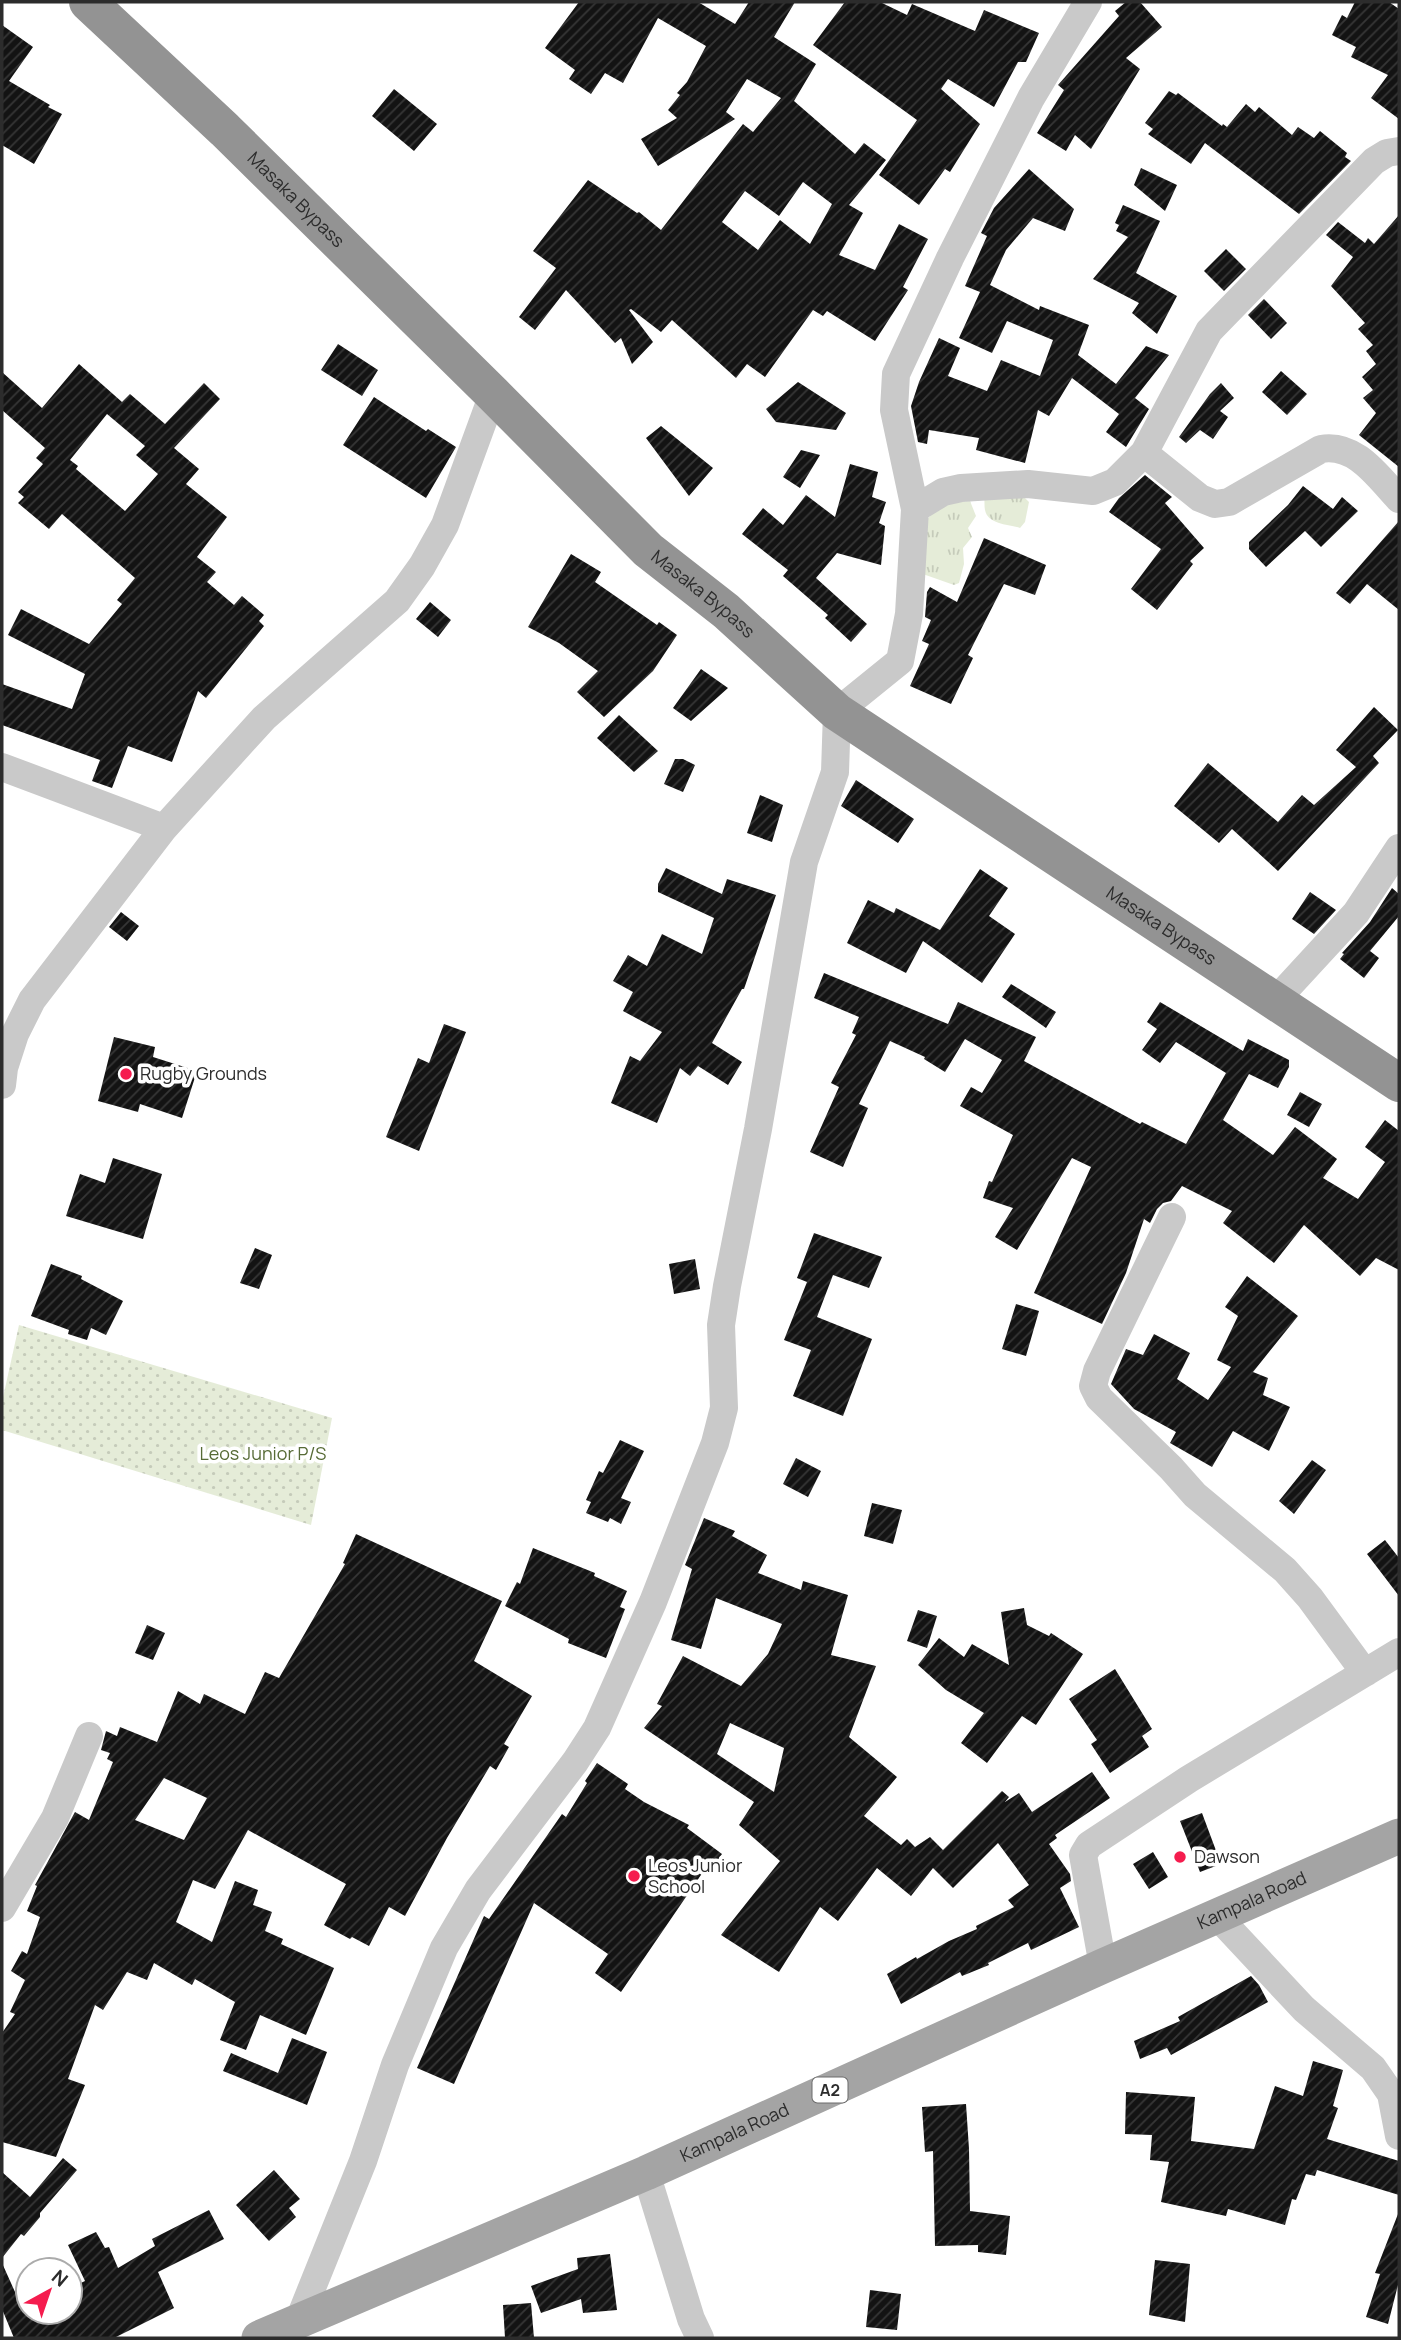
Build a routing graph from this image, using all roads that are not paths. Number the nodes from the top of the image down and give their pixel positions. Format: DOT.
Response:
graph roads {
  1 [pos="88,2"];
  2 [pos="1088,2"];
  3 [pos="1399,151"];
  4 [pos="493,394"];
  5 [pos="1144,453"];
  6 [pos="1399,499"];
  7 [pos="915,509"];
  8 [pos="837,712"];
  9 [pos="2,767"];
  10 [pos="164,828"];
  11 [pos="1399,848"];
  12 [pos="1274,1002"];
  13 [pos="1399,1083"];
  14 [pos="2,1085"];
  15 [pos="1172,1217"];
  16 [pos="1399,1652"];
  17 [pos="1365,1673"];
  18 [pos="89,1736"];
  19 [pos="1399,1836"];
  20 [pos="2,1908"];
  21 [pos="1217,1916"];
  22 [pos="1104,1966"];
  23 [pos="1399,2136"];
  24 [pos="646,2173"];
  25 [pos="299,2320"];
  26 [pos="259,2338"];
  27 [pos="700,2338"];
  1 -- 4 [label="highway, Masaka Bypass"];
  2 -- 7 [label="street"];
  3 -- 5 [label="street"];
  4 -- 8 [label="highway, Masaka Bypass"];
  4 -- 10 [label="street"];
  5 -- 6 [label="street"];
  5 -- 7 [label="street"];
  7 -- 8 [label="street"];
  8 -- 12 [label="highway, Masaka Bypass"];
  8 -- 25 [label="street"];
  9 -- 10 [label="street"];
  10 -- 14 [label="street"];
  11 -- 12 [label="street"];
  12 -- 13 [label="highway, Masaka Bypass"];
  15 -- 17 [label="street"];
  16 -- 17 [label="street"];
  17 -- 22 [label="street"];
  18 -- 20 [label="street"];
  19 -- 21 [label="main road, Kampala Road / A2"];
  21 -- 22 [label="main road, Kampala Road / A2"];
  21 -- 23 [label="street"];
  22 -- 24 [label="main road, Kampala Road / A2"];
  24 -- 25 [label="main road, Kampala Road / A2"];
  24 -- 27 [label="street"];
  25 -- 26 [label="main road, Kampala Road / A2"];
}
